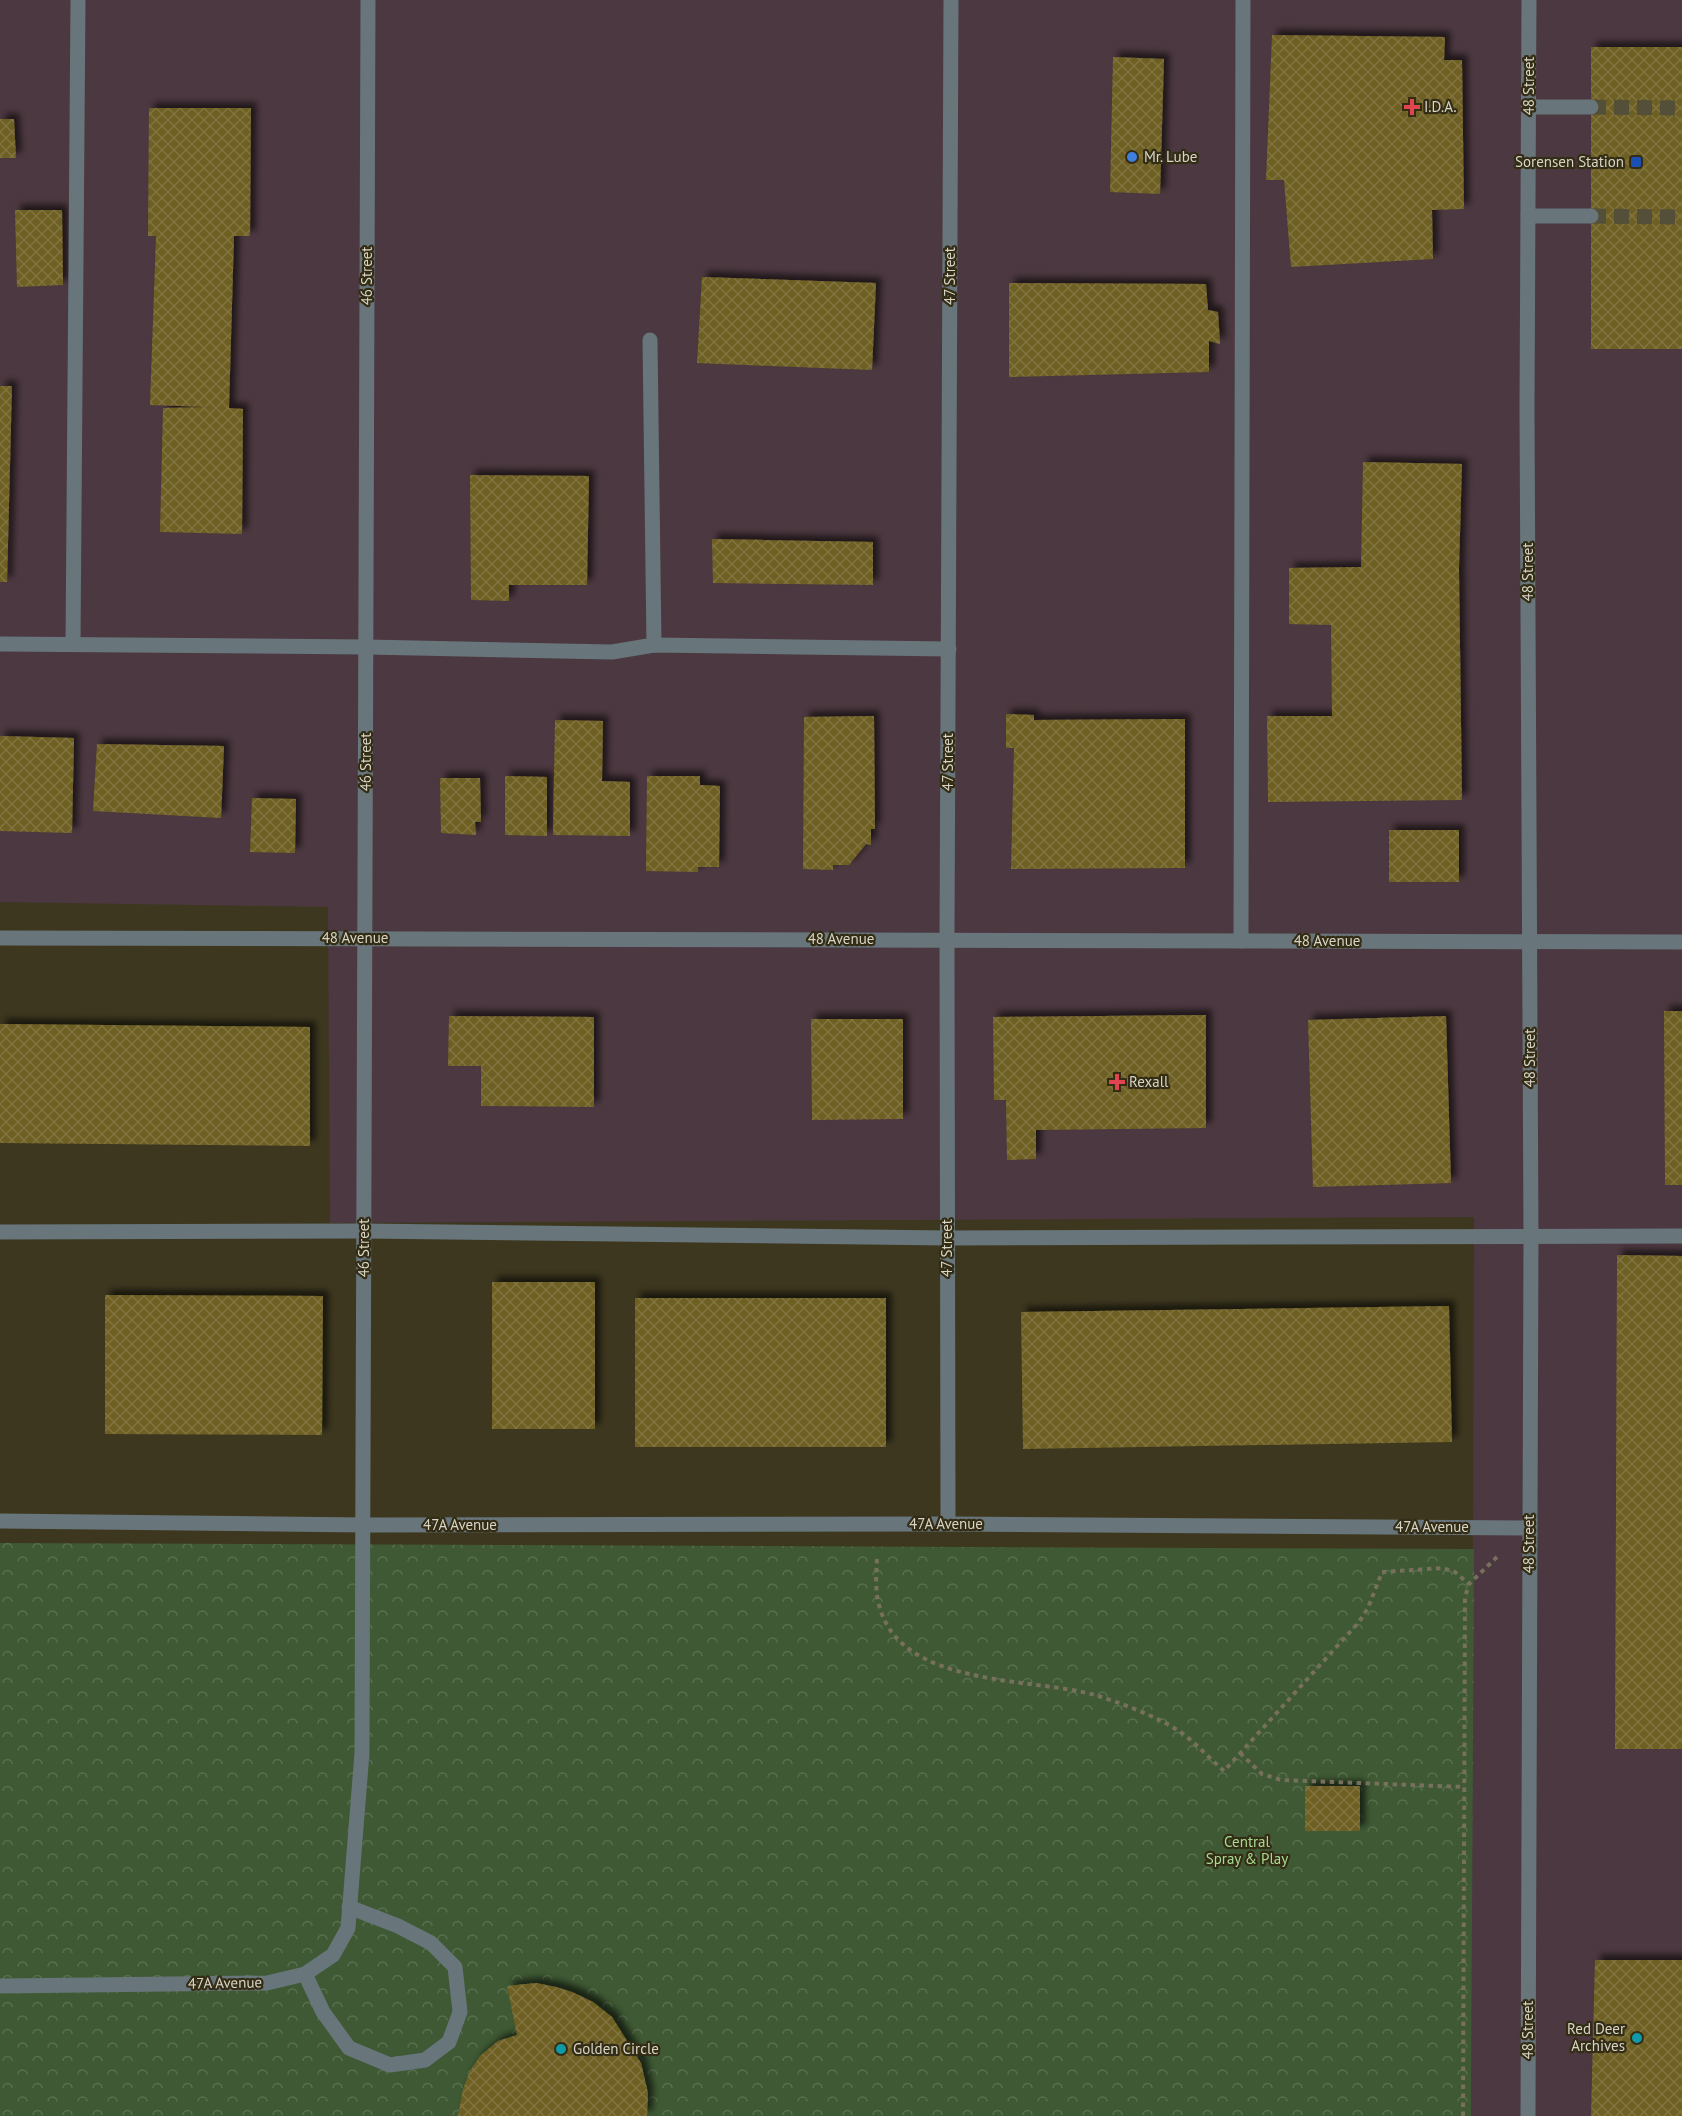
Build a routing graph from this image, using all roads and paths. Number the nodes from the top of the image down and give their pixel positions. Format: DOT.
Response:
graph roads {
  1 [pos="78,0"];
  2 [pos="368,0"];
  3 [pos="951,0"];
  4 [pos="1243,0"];
  5 [pos="1529,0"];
  6 [pos="1529,107"];
  7 [pos="1591,107"];
  8 [pos="1528,216"];
  9 [pos="1591,216"];
  10 [pos="650,340"];
  11 [pos="0,644"];
  12 [pos="73,644"];
  13 [pos="654,645"];
  14 [pos="367,647"];
  15 [pos="949,649"];
  16 [pos="0,938"];
  17 [pos="365,938"];
  18 [pos="947,939"];
  19 [pos="1241,941"];
  20 [pos="1529,941"];
  21 [pos="1682,942"];
  22 [pos="0,1232"];
  23 [pos="364,1232"];
  24 [pos="1682,1236"];
  25 [pos="1530,1237"];
  26 [pos="947,1238"];
  27 [pos="0,1521"];
  28 [pos="948,1524"];
  29 [pos="364,1525"];
  30 [pos="1529,1528"];
  31 [pos="877,1559"];
  32 [pos="1480,1572"];
  33 [pos="1468,1584"];
  34 [pos="1240,1753"];
  35 [pos="1464,1787"];
  36 [pos="349,1907"];
  37 [pos="305,1974"];
  38 [pos="0,1986"];
  39 [pos="1463,2116"];
  40 [pos="1528,2116"];
  1 -- 12 [label="street"];
  2 -- 14 [label="street, 46 Street"];
  3 -- 15 [label="street, 47 Street"];
  4 -- 19 [label="street"];
  5 -- 6 [label="street, 48 Street"];
  6 -- 7 [label="street"];
  6 -- 8 [label="street, 48 Street"];
  8 -- 9 [label="street"];
  8 -- 20 [label="street, 48 Street"];
  10 -- 13 [label="street"];
  11 -- 12 [label="street"];
  12 -- 14 [label="street"];
  13 -- 14 [label="street"];
  13 -- 15 [label="street"];
  14 -- 17 [label="street, 46 Street"];
  15 -- 18 [label="street, 47 Street"];
  16 -- 17 [label="street, 48 Avenue"];
  17 -- 18 [label="street, 48 Avenue"];
  17 -- 23 [label="street, 46 Street"];
  18 -- 19 [label="street, 48 Avenue"];
  18 -- 26 [label="street, 47 Street"];
  19 -- 20 [label="street, 48 Avenue"];
  20 -- 21 [label="street, 48 Avenue"];
  20 -- 25 [label="street, 48 Street"];
  22 -- 23 [label="street"];
  23 -- 26 [label="street"];
  23 -- 29 [label="street, 46 Street"];
  24 -- 25 [label="street"];
  25 -- 26 [label="street"];
  25 -- 30 [label="street, 48 Street"];
  26 -- 28 [label="street, 47 Street"];
  27 -- 29 [label="street, 47A Avenue"];
  28 -- 29 [label="street, 47A Avenue"];
  28 -- 30 [label="street, 47A Avenue"];
  29 -- 36 [label="street, 47A Avenue"];
  30 -- 40 [label="street, 48 Street"];
  31 -- 34 [label="path"];
  32 -- 33 [label="path"];
  33 -- 34 [label="path"];
  33 -- 35 [label="path"];
  34 -- 35 [label="path"];
  35 -- 39 [label="path"];
  36 -- 37 [label="street, 47A Avenue"];
  36 -- 37 [label="street"];
  37 -- 38 [label="street, 47A Avenue"];
}
